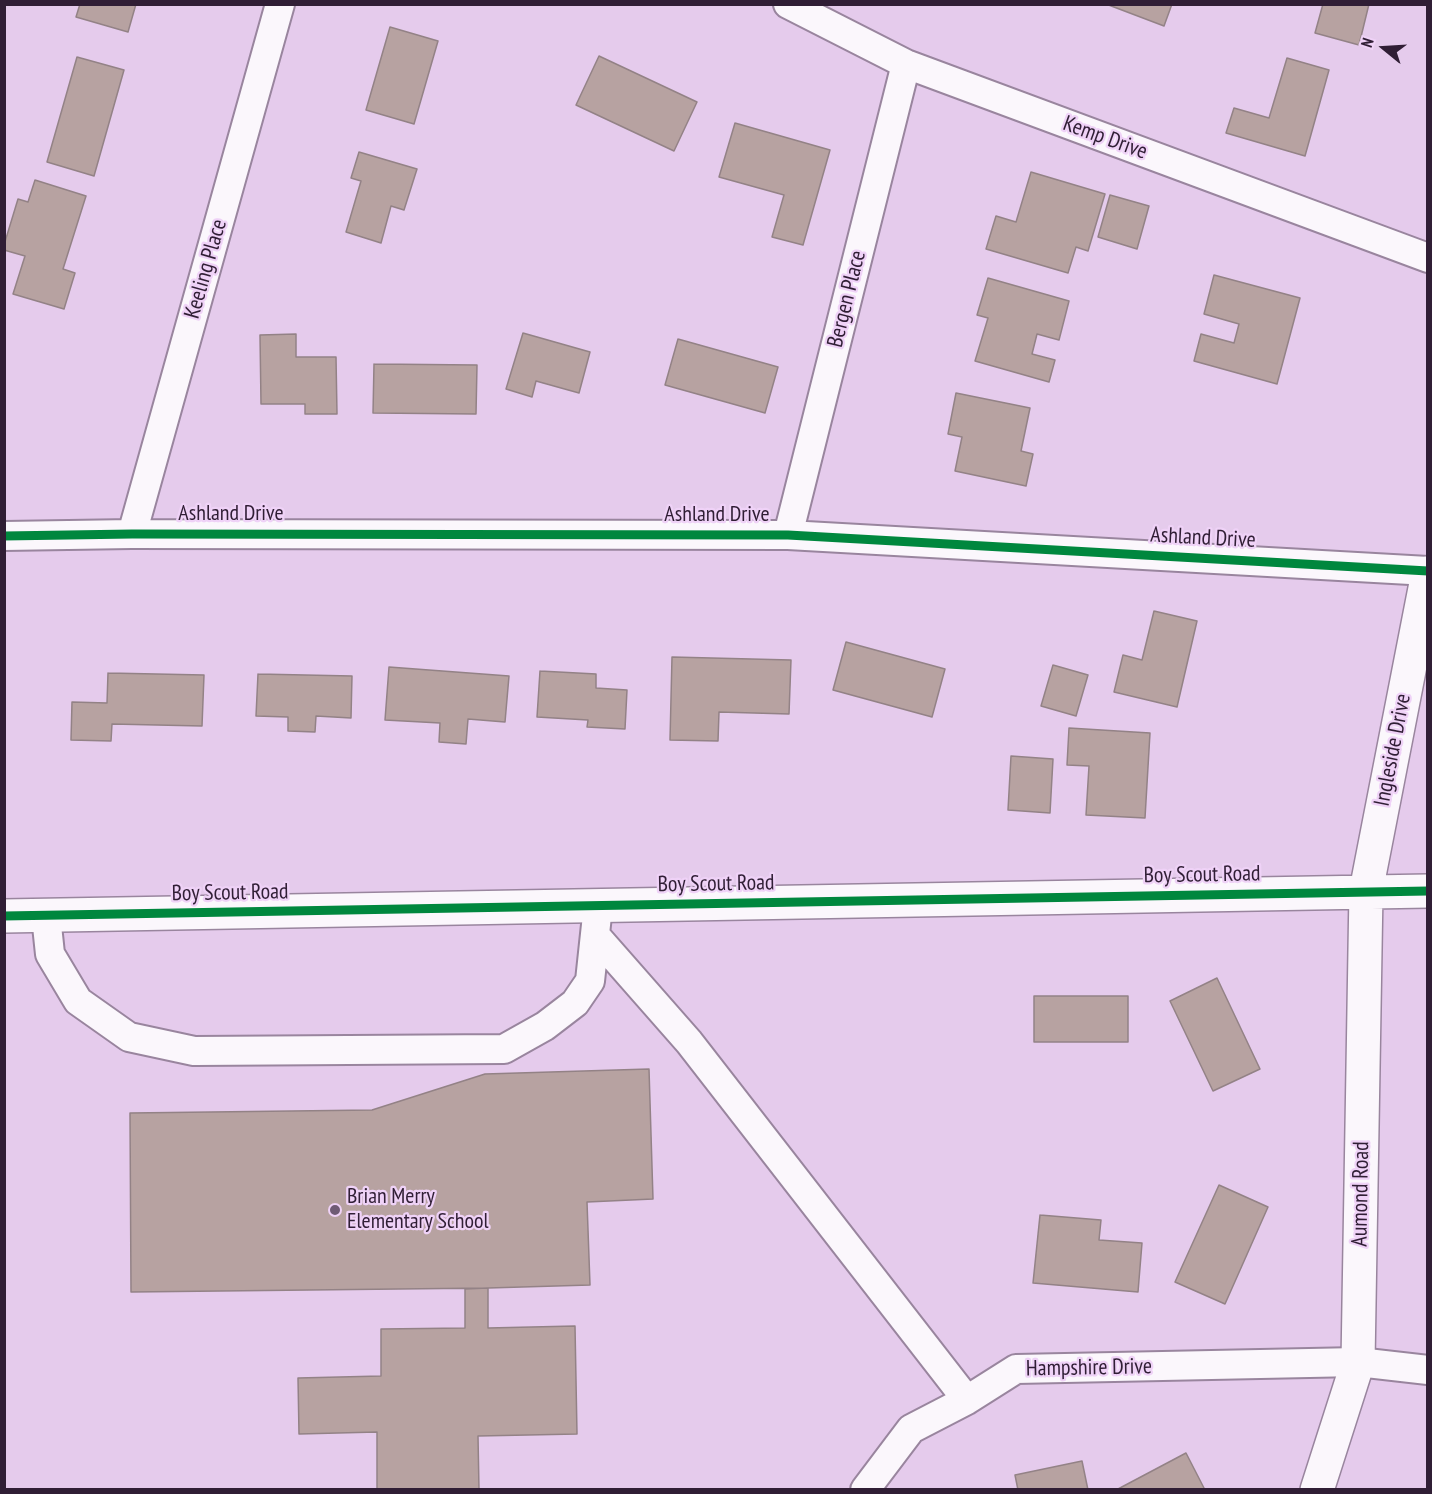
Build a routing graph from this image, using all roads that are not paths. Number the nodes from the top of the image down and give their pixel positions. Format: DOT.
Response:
graph roads {
  1 [pos="280,4"];
  2 [pos="788,4"];
  3 [pos="906,64"];
  4 [pos="1428,258"];
  5 [pos="132,534"];
  6 [pos="788,535"];
  7 [pos="4,537"];
  8 [pos="1428,572"];
  9 [pos="1366,891"];
  10 [pos="1428,891"];
  11 [pos="46,915"];
  12 [pos="4,916"];
  13 [pos="596,920"];
  14 [pos="1358,1362"];
  15 [pos="1428,1370"];
  16 [pos="967,1400"];
  17 [pos="865,1490"];
  18 [pos="1317,1490"];
  1 -- 5 [label="street, Keeling Place"];
  2 -- 3 [label="street, Kemp Drive"];
  3 -- 4 [label="street, Kemp Drive"];
  3 -- 6 [label="street, Bergen Place"];
  5 -- 6 [label="street, Ashland Drive"];
  5 -- 7 [label="street, Ashland Drive"];
  6 -- 8 [label="street, Ashland Drive"];
  8 -- 9 [label="street, Ingleside Drive"];
  9 -- 10 [label="street, Boy Scout Road"];
  9 -- 13 [label="street, Boy Scout Road"];
  9 -- 14 [label="street, Aumond Road"];
  11 -- 12 [label="street, Boy Scout Road"];
  11 -- 13 [label="street, Boy Scout Road"];
  11 -- 13 [label="street"];
  13 -- 16 [label="street"];
  14 -- 15 [label="street, Hampshire Drive"];
  14 -- 16 [label="street, Hampshire Drive"];
  14 -- 18 [label="street, Aumond Road"];
  16 -- 17 [label="street, Hampshire Drive"];
}
